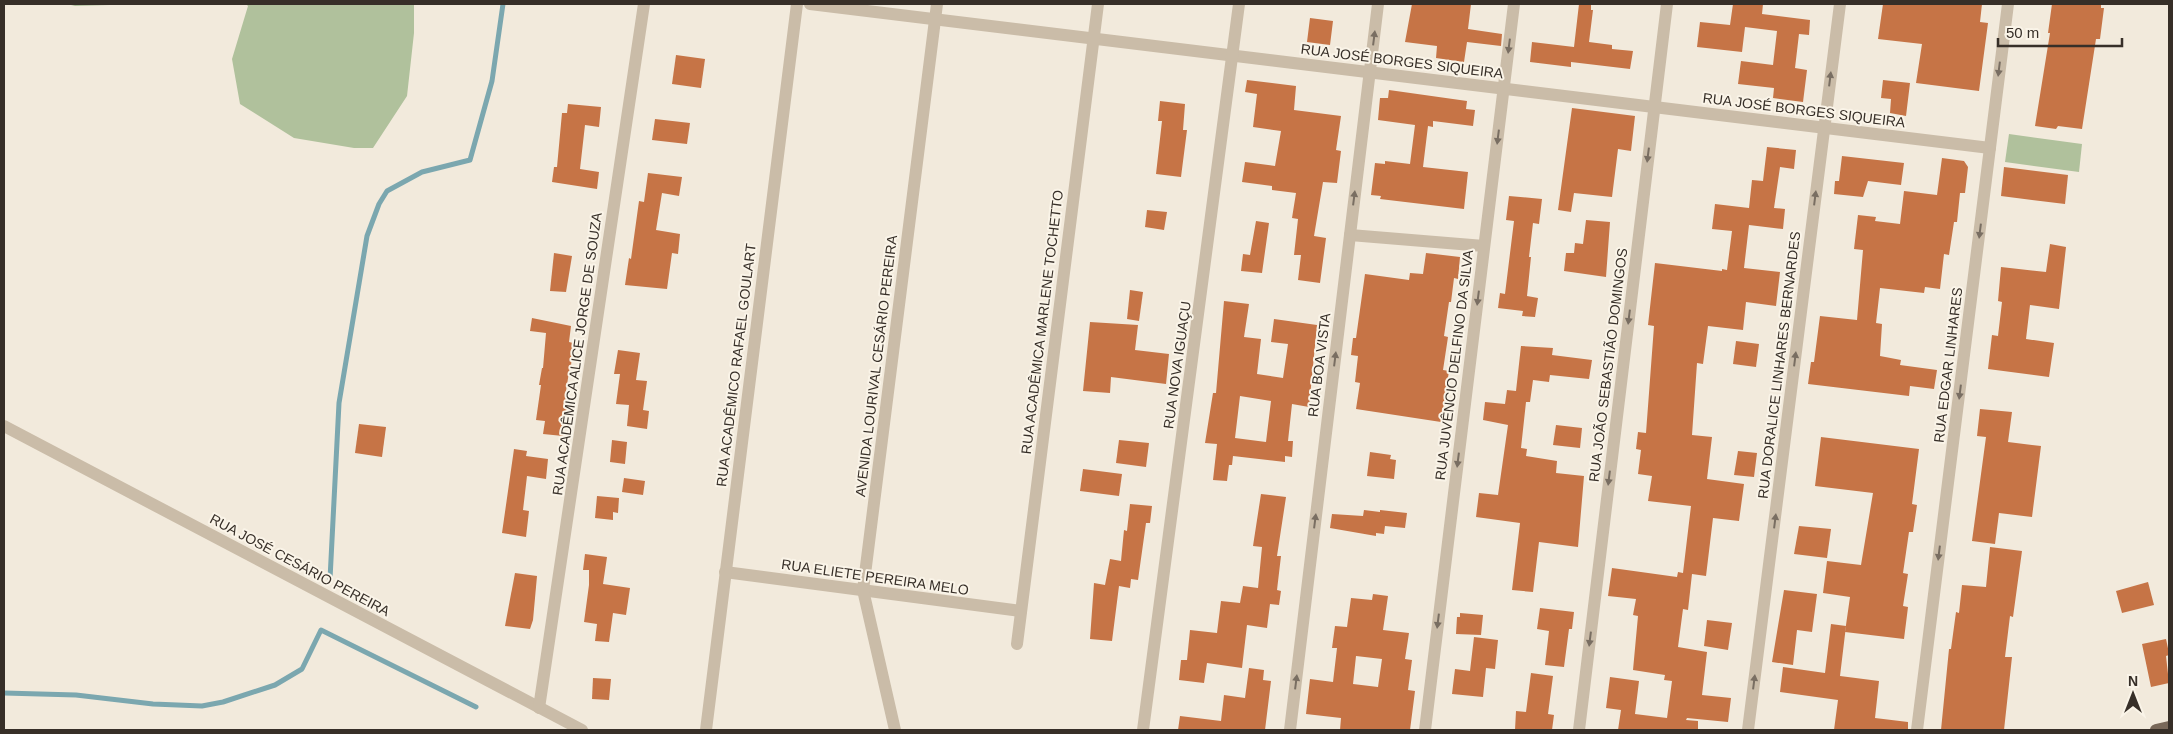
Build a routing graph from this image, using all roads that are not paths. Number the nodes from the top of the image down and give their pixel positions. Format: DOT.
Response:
graph roads {
  1 [pos="644,4"];
  2 [pos="797,4"];
  3 [pos="810,4"];
  4 [pos="937,4"];
  5 [pos="1098,4"];
  6 [pos="1239,4"];
  7 [pos="1378,4"];
  8 [pos="1514,4"];
  9 [pos="1667,4"];
  10 [pos="1840,4"];
  11 [pos="2008,4"];
  12 [pos="935,19"];
  13 [pos="1093,39"];
  14 [pos="1233,56"];
  15 [pos="1370,72"];
  16 [pos="1503,89"];
  17 [pos="1654,107"];
  18 [pos="1824,128"];
  19 [pos="1990,148"];
  20 [pos="1350,235"];
  21 [pos="1484,246"];
  22 [pos="4,426"];
  23 [pos="725,572"];
  24 [pos="863,590"];
  25 [pos="1021,611"];
  26 [pos="1017,644"];
  27 [pos="539,708"];
  28 [pos="2169,727"];
  29 [pos="582,730"];
  30 [pos="706,730"];
  31 [pos="895,730"];
  32 [pos="1143,730"];
  33 [pos="1290,730"];
  34 [pos="1425,730"];
  35 [pos="1579,730"];
  36 [pos="1748,730"];
  37 [pos="1917,730"];
  38 [pos="2156,730"];
  1 -- 27 [label="street, RUA ACADÊMICA ALICE JORGE DE SOUZA"];
  2 -- 23 [label="street, RUA ACADÊMICO RAFAEL GOULART"];
  3 -- 12 [label="street, RUA JOSÉ BORGES SIQUEIRA"];
  4 -- 12 [label="street, AVENIDA LOURIVAL CESÁRIO PEREIRA"];
  5 -- 13 [label="street, RUA ACADÊMICA MARLENE TOCHETTO"];
  6 -- 14 [label="street, RUA NOVA IGUAÇU"];
  15 -- 7 [label="street, RUA BOA VISTA, one-way"];
  8 -- 16 [label="street, RUA JUVÊNCIO DELFINO DA SILVA, one-way"];
  9 -- 17 [label="street, RUA JOÃO SEBASTIÃO DOMINGOS"];
  18 -- 10 [label="street, RUA DORALICE LINHARES BERNARDES, one-way"];
  11 -- 19 [label="street, RUA EDGAR LINHARES, one-way"];
  12 -- 13 [label="street, RUA JOSÉ BORGES SIQUEIRA"];
  12 -- 24 [label="street, AVENIDA LOURIVAL CESÁRIO PEREIRA"];
  13 -- 14 [label="street, RUA JOSÉ BORGES SIQUEIRA"];
  13 -- 25 [label="street, RUA ACADÊMICA MARLENE TOCHETTO"];
  14 -- 15 [label="street, RUA JOSÉ BORGES SIQUEIRA"];
  14 -- 32 [label="street, RUA NOVA IGUAÇU"];
  15 -- 16 [label="street, RUA JOSÉ BORGES SIQUEIRA"];
  20 -- 15 [label="street, RUA BOA VISTA, one-way"];
  16 -- 17 [label="street, RUA JOSÉ BORGES SIQUEIRA"];
  16 -- 21 [label="street, RUA JUVÊNCIO DELFINO DA SILVA, one-way"];
  17 -- 18 [label="street, RUA JOSÉ BORGES SIQUEIRA"];
  17 -- 35 [label="street, RUA JOÃO SEBASTIÃO DOMINGOS, one-way"];
  18 -- 19 [label="street, RUA JOSÉ BORGES SIQUEIRA"];
  36 -- 18 [label="street, RUA DORALICE LINHARES BERNARDES, one-way"];
  19 -- 37 [label="street, RUA EDGAR LINHARES, one-way"];
  20 -- 21 [label="street"];
  33 -- 20 [label="street, RUA BOA VISTA, one-way"];
  21 -- 34 [label="street, RUA JUVÊNCIO DELFINO DA SILVA, one-way"];
  22 -- 27 [label="street, RUA JOSÉ CESÁRIO PEREIRA"];
  23 -- 24 [label="street, RUA ELIETE PEREIRA MELO"];
  23 -- 30 [label="street, RUA ACADÊMICO RAFAEL GOULART"];
  24 -- 25 [label="street, RUA ELIETE PEREIRA MELO"];
  24 -- 31 [label="street, AVENIDA LOURIVAL CESÁRIO PEREIRA"];
  25 -- 26 [label="street, RUA ACADÊMICA MARLENE TOCHETTO"];
  27 -- 29 [label="street, RUA JOSÉ CESÁRIO PEREIRA"];
  28 -- 38 [label="main road"];
}
